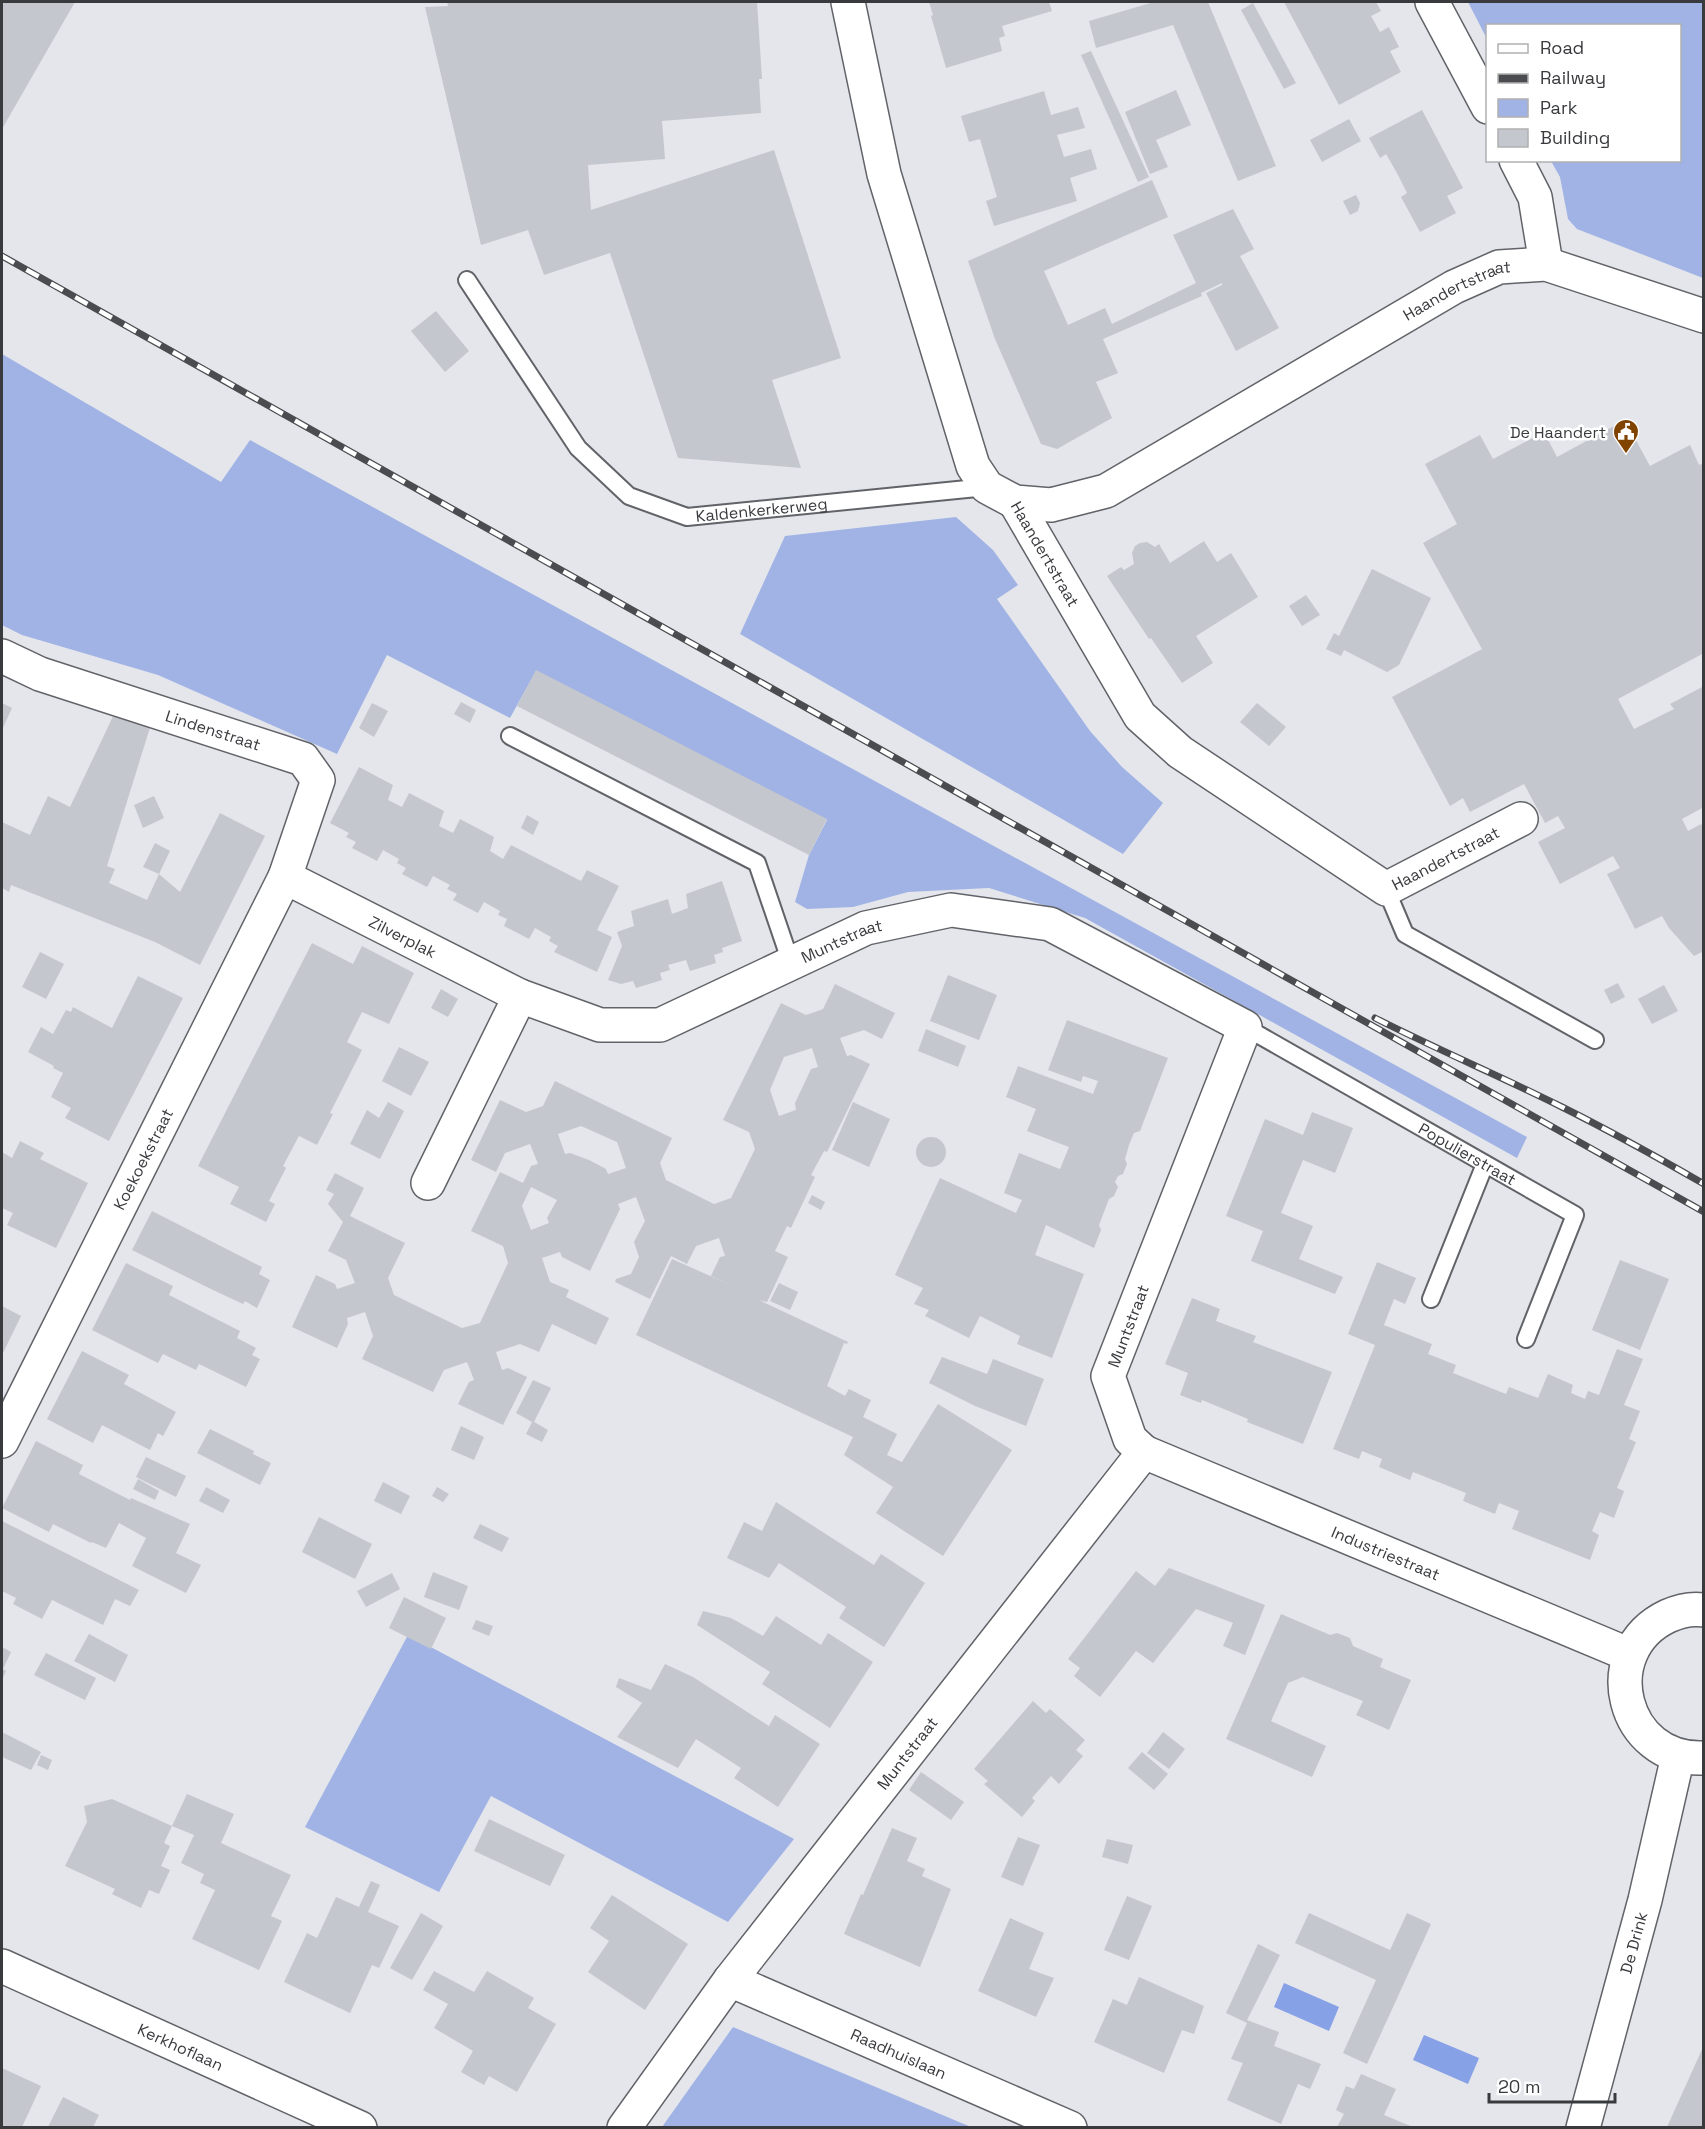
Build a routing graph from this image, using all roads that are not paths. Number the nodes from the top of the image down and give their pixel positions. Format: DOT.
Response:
graph roads {
  1 [pos="848,2"];
  2 [pos="1432,2"];
  3 [pos="1486,103"];
  4 [pos="1517,162"];
  5 [pos="1546,264"];
  6 [pos="467,280"];
  7 [pos="1639,296"];
  8 [pos="1704,316"];
  9 [pos="1704,332"];
  10 [pos="987,487"];
  11 [pos="1015,502"];
  12 [pos="2,656"];
  13 [pos="510,736"];
  14 [pos="1521,819"];
  15 [pos="285,877"];
  16 [pos="1386,890"];
  17 [pos="791,963"];
  18 [pos="520,996"];
  19 [pos="660,1024"];
  20 [pos="1245,1027"];
  21 [pos="1595,1040"];
  22 [pos="1485,1164"];
  23 [pos="428,1183"];
  24 [pos="1431,1299"];
  25 [pos="1526,1339"];
  26 [pos="2,1441"];
  27 [pos="1143,1452"];
  28 [pos="1702,1601"];
  29 [pos="1630,1654"];
  30 [pos="1691,1757"];
  31 [pos="2,1966"];
  32 [pos="730,1980"];
  33 [pos="360,2127"];
  34 [pos="624,2127"];
  35 [pos="1070,2127"];
  36 [pos="1583,2127"];
  1 -- 10 [label="street"];
  2 -- 3 [label="street"];
  4 -- 5 [label="street"];
  5 -- 7 [label="street, Haandertstraat"];
  5 -- 11 [label="street, Haandertstraat"];
  6 -- 10 [label="lane, Kaldenkerkerweg"];
  7 -- 8 [label="street, Haandertstraat"];
  7 -- 9 [label="street, Haandertstraat"];
  10 -- 11 [label="street"];
  11 -- 16 [label="street, Haandertstraat"];
  12 -- 15 [label="street, Lindenstraat"];
  13 -- 17 [label="lane"];
  14 -- 16 [label="street, Haandertstraat"];
  15 -- 18 [label="street, Zilverplak"];
  15 -- 26 [label="street, Koekoekstraat"];
  16 -- 21 [label="lane"];
  17 -- 19 [label="street, Muntstraat"];
  17 -- 20 [label="street, Muntstraat"];
  18 -- 19 [label="street, Zilverplak"];
  18 -- 23 [label="street"];
  20 -- 22 [label="lane, Populierstraat"];
  20 -- 27 [label="street, Muntstraat"];
  22 -- 24 [label="lane"];
  22 -- 25 [label="lane, Populierstraat"];
  27 -- 29 [label="street, Industriestraat"];
  27 -- 32 [label="street, Muntstraat"];
  28 -- 29 [label="street"];
  29 -- 30 [label="street"];
  30 -- 36 [label="street, De Drink"];
  31 -- 33 [label="street, Kerkhoflaan"];
  32 -- 34 [label="street, Muntstraat"];
  32 -- 35 [label="street, Raadhuislaan"];
}
